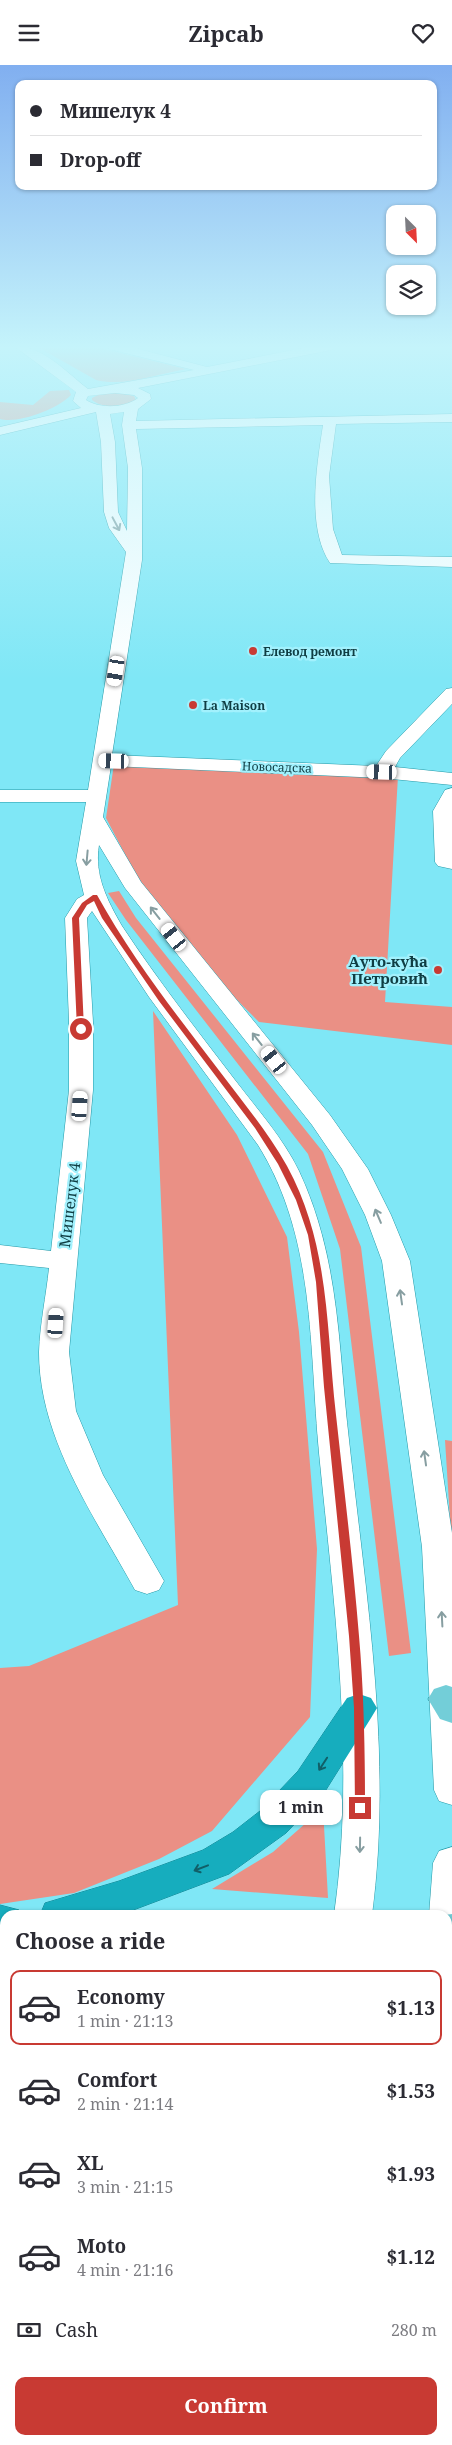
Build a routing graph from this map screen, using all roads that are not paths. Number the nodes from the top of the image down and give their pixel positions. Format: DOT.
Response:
graph roads {
  1 [pos="109,457"];
  2 [pos="133,457"];
  3 [pos="325,457"];
  4 [pos="134,552"];
  5 [pos="452,562"];
  6 [pos="452,693"];
  7 [pos="102,760"];
  8 [pos="382,772"];
  9 [pos="452,779"];
  10 [pos="452,793"];
  11 [pos="0,796"];
  12 [pos="95,808"];
  13 [pos="452,863"];
  14 [pos="95,897"];
  15 [pos="0,1254"];
  16 [pos="62,1261"];
  17 [pos="147,1581"];
  18 [pos="449,1704"];
  19 [pos="359,1708"];
  20 [pos="452,1790"];
  21 [pos="452,1863"];
  22 [pos="77,1910"];
  23 [pos="354,1910"];
  24 [pos="449,1910"];
  1 -- 4 [label="street, one-way"];
  2 -- 4 [label="street"];
  3 -- 5 [label="street"];
  4 -- 7 [label="street"];
  6 -- 8 [label="street"];
  7 -- 8 [label="street, Новосадска"];
  7 -- 12 [label="street"];
  8 -- 9 [label="street, Новосадска"];
  10 -- 13 [label="street"];
  11 -- 12 [label="street"];
  12 -- 14 [label="street, one-way"];
  18 -- 12 [label="street, one-way"];
  14 -- 16 [label="street, Мишелук 4"];
  14 -- 19 [label="street"];
  15 -- 16 [label="street"];
  16 -- 17 [label="street, Мишелук 4"];
  18 -- 20 [label="street"];
  19 -- 22 [label="highway, one-way"];
  19 -- 23 [label="street, one-way"];
  21 -- 24 [label="street"];
}
